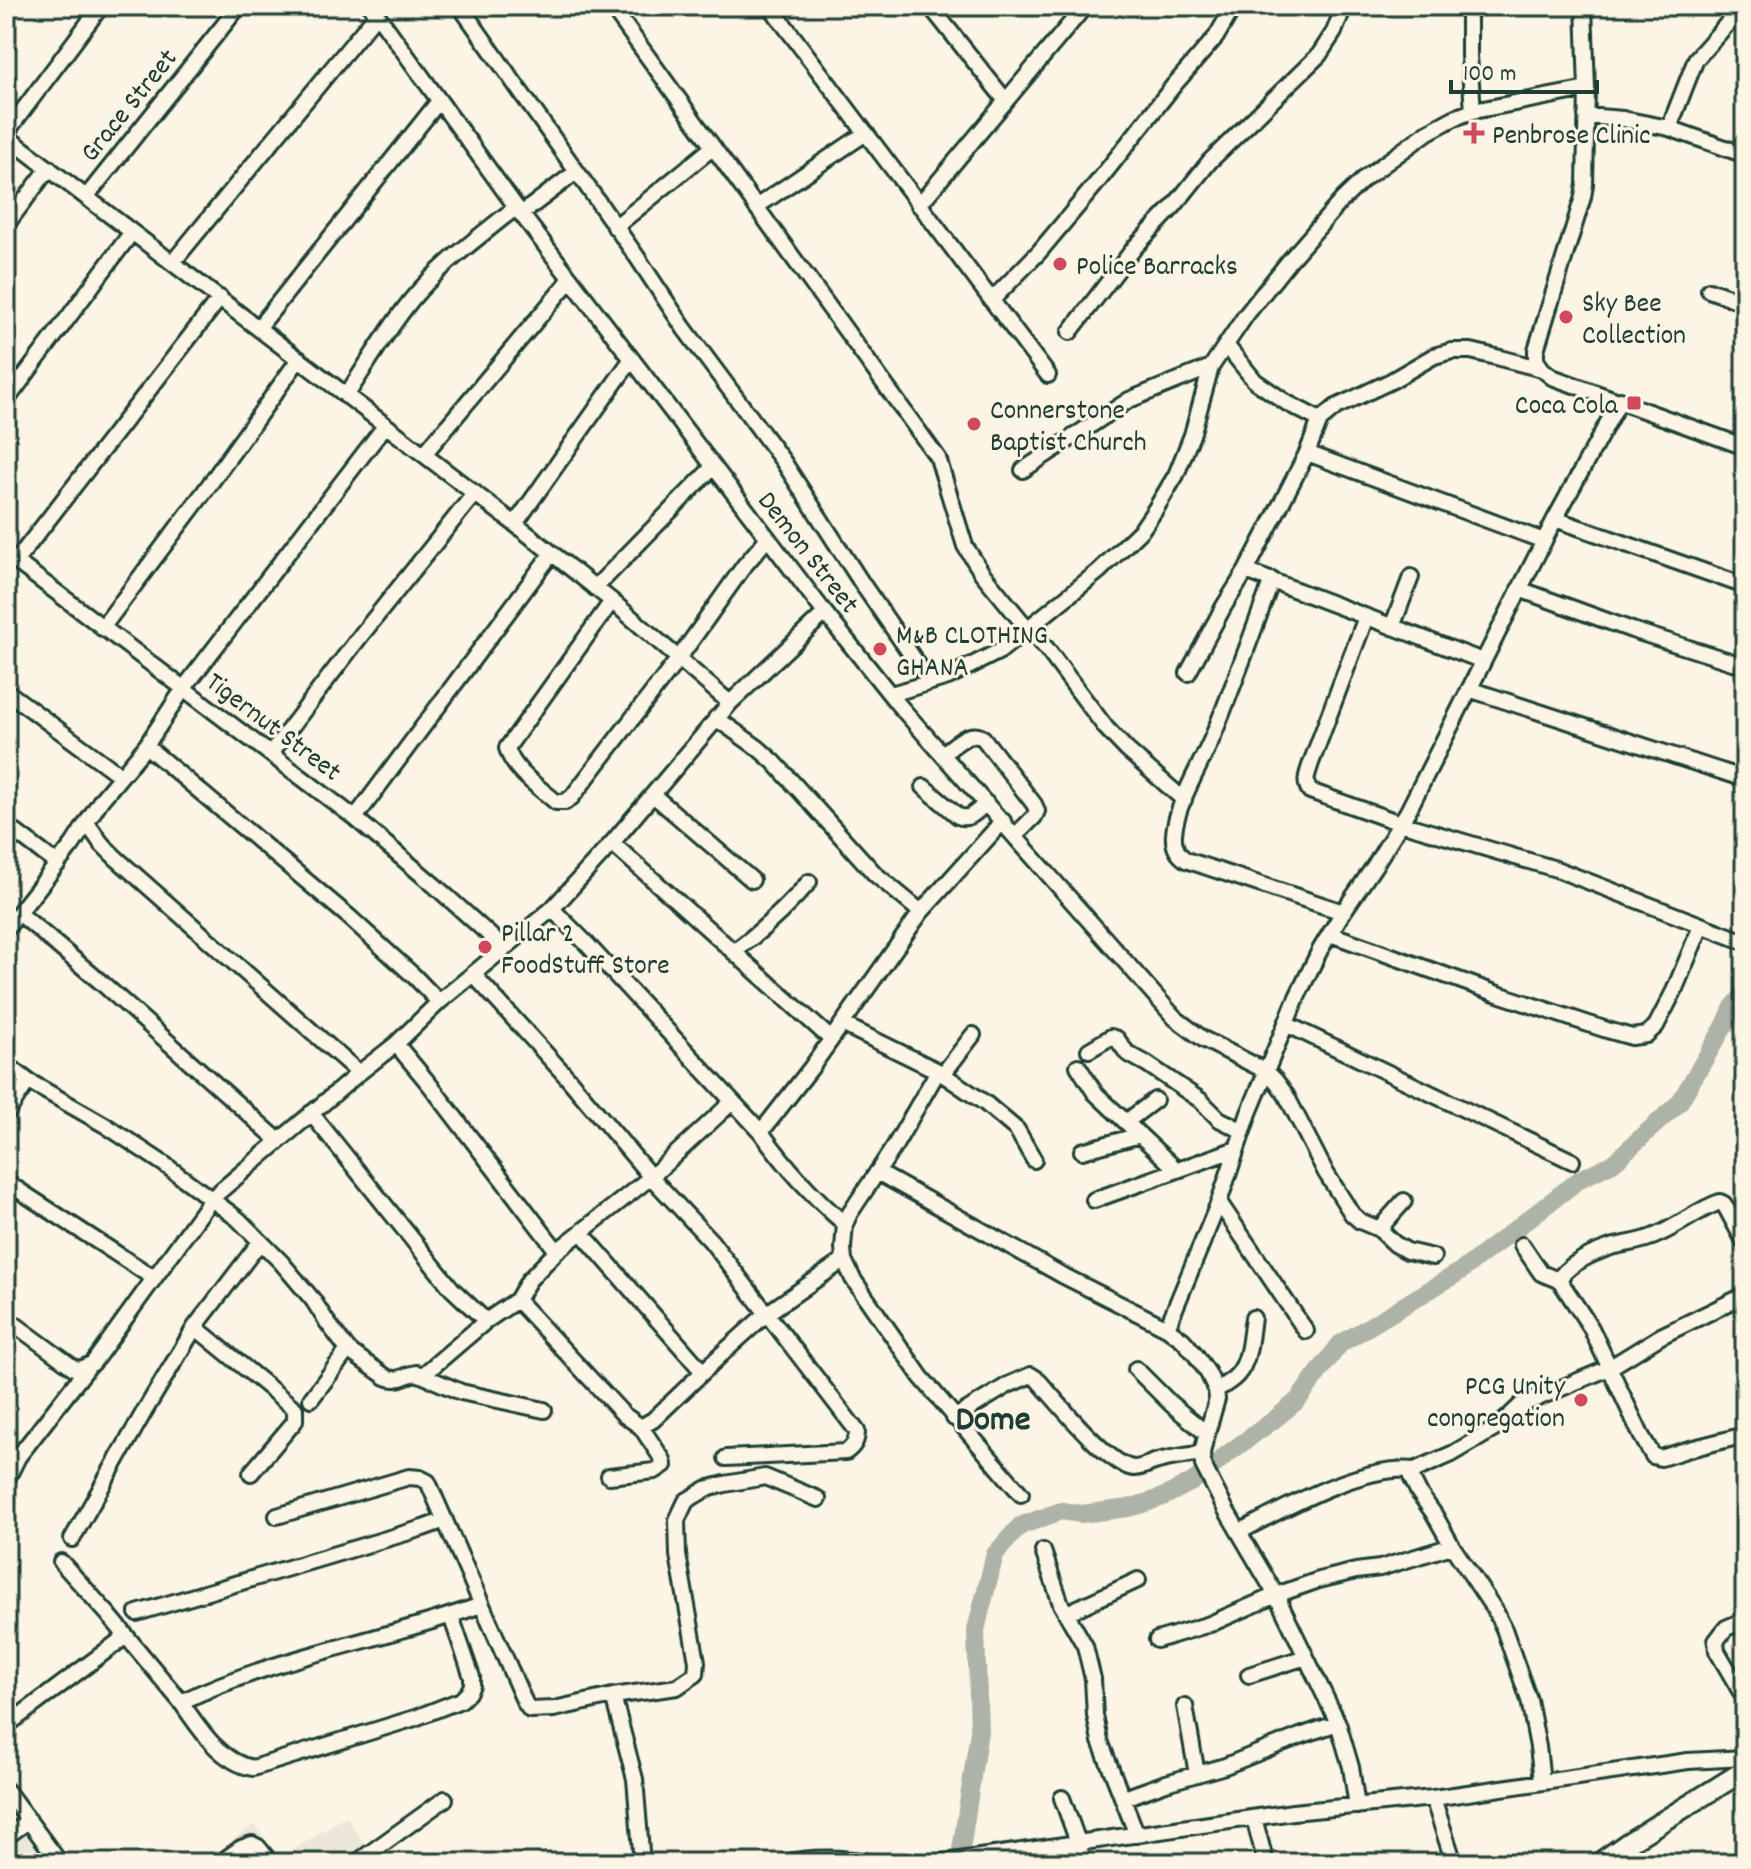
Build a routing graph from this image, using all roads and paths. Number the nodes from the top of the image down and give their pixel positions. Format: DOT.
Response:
graph roads {
  1 [pos="101,6"];
  2 [pos="239,6"];
  3 [pos="460,6"];
  4 [pos="611,6"];
  5 [pos="770,6"];
  6 [pos="930,6"];
  7 [pos="1234,6"];
  8 [pos="1344,6"];
  9 [pos="1469,6"];
  10 [pos="1584,6"];
  11 [pos="1737,6"];
  12 [pos="374,10"];
  13 [pos="1076,10"];
  14 [pos="1587,89"];
  15 [pos="439,101"];
  16 [pos="1006,101"];
  17 [pos="1473,111"];
  18 [pos="1586,116"];
  19 [pos="1669,128"];
  20 [pos="866,133"];
  21 [pos="6,134"];
  22 [pos="712,148"];
  23 [pos="1745,155"];
  24 [pos="49,168"];
  25 [pos="576,172"];
  26 [pos="87,196"];
  27 [pos="919,205"];
  28 [pos="756,207"];
  29 [pos="518,210"];
  30 [pos="6,225"];
  31 [pos="615,227"];
  32 [pos="132,232"];
  33 [pos="173,262"];
  34 [pos="570,280"];
  35 [pos="1709,290"];
  36 [pos="220,298"];
  37 [pos="992,300"];
  38 [pos="1745,303"];
  39 [pos="259,327"];
  40 [pos="1070,332"];
  41 [pos="1226,345"];
  42 [pos="299,359"];
  43 [pos="631,360"];
  44 [pos="1211,367"];
  45 [pos="1542,369"];
  46 [pos="1048,375"];
  47 [pos="346,396"];
  48 [pos="1620,400"];
  49 [pos="6,401"];
  50 [pos="1320,420"];
  51 [pos="385,426"];
  52 [pos="1745,447"];
  53 [pos="1307,453"];
  54 [pos="424,454"];
  55 [pos="713,467"];
  56 [pos="1023,470"];
  57 [pos="475,493"];
  58 [pos="1555,519"];
  59 [pos="515,524"];
  60 [pos="767,539"];
  61 [pos="1544,541"];
  62 [pos="552,553"];
  63 [pos="11,557"];
  64 [pos="1246,571"];
  65 [pos="1411,577"];
  66 [pos="1272,580"];
  67 [pos="1745,586"];
  68 [pos="595,588"];
  69 [pos="1519,589"];
  70 [pos="612,601"];
  71 [pos="825,613"];
  72 [pos="1366,617"];
  73 [pos="1392,627"];
  74 [pos="102,628"];
  75 [pos="1027,628"];
  76 [pos="679,658"];
  77 [pos="1483,661"];
  78 [pos="1745,666"];
  79 [pos="1188,673"];
  80 [pos="930,682"];
  81 [pos="184,688"];
  82 [pos="1469,689"];
  83 [pos="6,691"];
  84 [pos="891,694"];
  85 [pos="730,703"];
  86 [pos="716,718"];
  87 [pos="146,746"];
  88 [pos="271,753"];
  89 [pos="942,754"];
  90 [pos="121,776"];
  91 [pos="1745,779"];
  92 [pos="924,787"];
  93 [pos="653,795"];
  94 [pos="1184,800"];
  95 [pos="986,803"];
  96 [pos="355,818"];
  97 [pos="1003,821"];
  98 [pos="87,823"];
  99 [pos="1400,823"];
  100 [pos="6,825"];
  101 [pos="1015,836"];
  102 [pos="612,843"];
  103 [pos="58,864"];
  104 [pos="752,880"];
  105 [pos="809,882"];
  106 [pos="552,909"];
  107 [pos="921,912"];
  108 [pos="1343,912"];
  109 [pos="19,913"];
  110 [pos="1701,926"];
  111 [pos="6,929"];
  112 [pos="1330,934"];
  113 [pos="1745,942"];
  114 [pos="504,948"];
  115 [pos="735,951"];
  116 [pos="473,974"];
  117 [pos="439,1002"];
  118 [pos="842,1024"];
  119 [pos="1286,1024"];
  120 [pos="973,1035"];
  121 [pos="831,1039"];
  122 [pos="396,1044"];
  123 [pos="1089,1050"];
  124 [pos="6,1064"];
  125 [pos="1078,1066"];
  126 [pos="1266,1071"];
  127 [pos="940,1072"];
  128 [pos="359,1073"];
  129 [pos="28,1081"];
  130 [pos="1155,1100"];
  131 [pos="732,1102"];
  132 [pos="311,1113"];
  133 [pos="6,1114"];
  134 [pos="1126,1122"];
  135 [pos="1243,1131"];
  136 [pos="761,1132"];
  137 [pos="1140,1135"];
  138 [pos="279,1141"];
  139 [pos="1236,1149"];
  140 [pos="1082,1151"];
  141 [pos="1034,1160"];
  142 [pos="1572,1161"];
  143 [pos="1177,1170"];
  144 [pos="877,1172"];
  145 [pos="651,1177"];
  146 [pos="6,1182"];
  147 [pos="212,1198"];
  148 [pos="1094,1200"];
  149 [pos="1404,1201"];
  150 [pos="1219,1202"];
  151 [pos="845,1224"];
  152 [pos="1379,1229"];
  153 [pos="581,1232"];
  154 [pos="260,1242"];
  155 [pos="1745,1243"];
  156 [pos="1522,1245"];
  157 [pos="557,1251"];
  158 [pos="1433,1257"];
  159 [pos="844,1260"];
  160 [pos="154,1278"];
  161 [pos="1558,1280"];
  162 [pos="1745,1295"];
  163 [pos="517,1300"];
  164 [pos="766,1314"];
  165 [pos="6,1318"];
  166 [pos="1253,1318"];
  167 [pos="486,1321"];
  168 [pos="195,1327"];
  169 [pos="1167,1328"];
  170 [pos="1306,1331"];
  171 [pos="348,1350"];
  172 [pos="88,1367"];
  173 [pos="1609,1368"];
  174 [pos="1136,1369"];
  175 [pos="703,1372"];
  176 [pos="424,1374"];
  177 [pos="1216,1390"];
  178 [pos="311,1399"];
  179 [pos="544,1410"];
  180 [pos="954,1418"];
  181 [pos="641,1427"];
  182 [pos="1207,1434"];
  183 [pos="1745,1435"];
  184 [pos="12,1453"];
  185 [pos="726,1458"];
  186 [pos="1202,1459"];
  187 [pos="1415,1470"];
  188 [pos="251,1473"];
  189 [pos="609,1476"];
  190 [pos="6,1481"];
  191 [pos="1021,1494"];
  192 [pos="818,1499"];
  193 [pos="277,1516"];
  194 [pos="445,1520"];
  195 [pos="1239,1532"];
  196 [pos="72,1539"];
  197 [pos="1452,1546"];
  198 [pos="1043,1551"];
  199 [pos="61,1562"];
  200 [pos="1138,1580"];
  201 [pos="1276,1595"];
  202 [pos="481,1605"];
  203 [pos="137,1613"];
  204 [pos="1067,1613"];
  205 [pos="451,1616"];
  206 [pos="1745,1620"];
  207 [pos="126,1636"];
  208 [pos="1157,1640"];
  209 [pos="1306,1657"];
  210 [pos="1249,1675"];
  211 [pos="613,1696"];
  212 [pos="1745,1699"];
  213 [pos="181,1702"];
  214 [pos="1185,1706"];
  215 [pos="1338,1723"];
  216 [pos="6,1726"];
  217 [pos="1745,1758"];
  218 [pos="1745,1770"];
  219 [pos="1197,1774"];
  220 [pos="1542,1781"];
  221 [pos="6,1790"];
  222 [pos="1062,1798"];
  223 [pos="1124,1798"];
  224 [pos="1433,1798"];
  225 [pos="445,1799"];
  226 [pos="1357,1806"];
  227 [pos="1254,1818"];
  228 [pos="29,1820"];
  229 [pos="1137,1835"];
  230 [pos="6,1837"];
  231 [pos="1078,1842"];
  232 [pos="816,1861"];
  233 [pos="60,1863"];
  234 [pos="220,1863"];
  235 [pos="271,1863"];
  236 [pos="356,1863"];
  237 [pos="642,1863"];
  238 [pos="784,1863"];
  239 [pos="875,1863"];
  240 [pos="938,1863"];
  241 [pos="1083,1863"];
  242 [pos="1266,1863"];
  243 [pos="1454,1863"];
  244 [pos="1599,1863"];
  1 -- 21 [label="street"];
  2 -- 26 [label="street, Grace Street"];
  3 -- 25 [label="street"];
  4 -- 22 [label="street"];
  5 -- 20 [label="street"];
  6 -- 16 [label="street"];
  7 -- 37 [label="street"];
  8 -- 40 [label="street"];
  9 -- 17 [label="street"];
  10 -- 14 [label="street"];
  11 -- 19 [label="street"];
  12 -- 15 [label="street, Demon Street"];
  12 -- 33 [label="street"];
  13 -- 16 [label="street"];
  14 -- 17 [label="street"];
  14 -- 18 [label="street"];
  15 -- 29 [label="street, Demon Street"];
  15 -- 39 [label="street"];
  16 -- 27 [label="street"];
  17 -- 41 [label="street"];
  18 -- 19 [label="street"];
  18 -- 45 [label="street"];
  19 -- 23 [label="street"];
  20 -- 27 [label="street"];
  20 -- 28 [label="street"];
  21 -- 24 [label="street"];
  22 -- 28 [label="street"];
  22 -- 31 [label="street"];
  24 -- 26 [label="street"];
  24 -- 30 [label="street"];
  25 -- 29 [label="street"];
  25 -- 31 [label="street"];
  26 -- 32 [label="street"];
  27 -- 37 [label="street"];
  28 -- 75 [label="street"];
  29 -- 34 [label="street, Demon Street"];
  29 -- 47 [label="street"];
  31 -- 80 [label="street"];
  32 -- 33 [label="street"];
  32 -- 49 [label="street"];
  33 -- 36 [label="street"];
  34 -- 43 [label="street, Demon Street"];
  34 -- 54 [label="street"];
  35 -- 38 [label="street"];
  36 -- 39 [label="street"];
  36 -- 63 [label="street"];
  37 -- 46 [label="street"];
  39 -- 42 [label="street"];
  41 -- 44 [label="street"];
  41 -- 50 [label="street"];
  42 -- 47 [label="street"];
  42 -- 74 [label="street"];
  43 -- 55 [label="street, Demon Street"];
  43 -- 59 [label="street"];
  44 -- 56 [label="street"];
  44 -- 75 [label="street"];
  45 -- 48 [label="street"];
  45 -- 50 [label="street"];
  47 -- 51 [label="street"];
  48 -- 52 [label="street"];
  48 -- 58 [label="street"];
  50 -- 53 [label="street"];
  51 -- 54 [label="street"];
  51 -- 81 [label="street"];
  53 -- 61 [label="street"];
  53 -- 64 [label="street"];
  54 -- 57 [label="street"];
  55 -- 60 [label="street, Demon Street"];
  55 -- 68 [label="street"];
  57 -- 59 [label="street"];
  57 -- 88 [label="street"];
  58 -- 61 [label="street"];
  58 -- 67 [label="street"];
  59 -- 62 [label="street"];
  60 -- 71 [label="street, Demon Street"];
  60 -- 76 [label="street"];
  61 -- 69 [label="street"];
  62 -- 68 [label="street"];
  62 -- 96 [label="street"];
  63 -- 74 [label="street, Tigernut Street"];
  64 -- 66 [label="street"];
  64 -- 79 [label="street"];
  65 -- 73 [label="street"];
  66 -- 72 [label="street"];
  66 -- 94 [label="street"];
  68 -- 70 [label="street"];
  69 -- 77 [label="street"];
  69 -- 78 [label="street"];
  70 -- 76 [label="street"];
  70 -- 76 [label="street"];
  71 -- 84 [label="street, Demon Street"];
  71 -- 85 [label="street"];
  72 -- 73 [label="street"];
  72 -- 99 [label="street"];
  73 -- 77 [label="street"];
  74 -- 81 [label="street, Tigernut Street"];
  75 -- 80 [label="street"];
  75 -- 94 [label="street"];
  76 -- 85 [label="street"];
  77 -- 82 [label="street"];
  80 -- 84 [label="street"];
  81 -- 87 [label="street"];
  81 -- 88 [label="street, Tigernut Street"];
  82 -- 91 [label="street"];
  82 -- 99 [label="street"];
  83 -- 90 [label="street"];
  84 -- 89 [label="street, Demon Street"];
  85 -- 86 [label="street"];
  86 -- 93 [label="street"];
  86 -- 107 [label="street"];
  87 -- 90 [label="street"];
  87 -- 117 [label="street"];
  88 -- 96 [label="street, Tigernut Street"];
  89 -- 95 [label="street, Demon Street"];
  89 -- 101 [label="street"];
  90 -- 98 [label="street"];
  92 -- 95 [label="street"];
  93 -- 102 [label="street"];
  93 -- 104 [label="street"];
  94 -- 108 [label="street"];
  95 -- 97 [label="street, Demon Street"];
  96 -- 114 [label="street, Tigernut Street"];
  97 -- 101 [label="street, Demon Street"];
  97 -- 107 [label="street"];
  98 -- 103 [label="street"];
  98 -- 128 [label="street"];
  99 -- 108 [label="street"];
  99 -- 110 [label="street"];
  100 -- 103 [label="street"];
  101 -- 126 [label="street, Demon Street"];
  102 -- 106 [label="street"];
  102 -- 115 [label="street"];
  103 -- 109 [label="street"];
  105 -- 115 [label="street"];
  106 -- 114 [label="street"];
  106 -- 131 [label="street"];
  107 -- 118 [label="street"];
  108 -- 112 [label="street"];
  109 -- 111 [label="street"];
  109 -- 138 [label="street"];
  110 -- 112 [label="street"];
  110 -- 113 [label="street"];
  112 -- 119 [label="street"];
  114 -- 116 [label="street"];
  115 -- 121 [label="street"];
  116 -- 117 [label="street"];
  116 -- 145 [label="street"];
  117 -- 122 [label="street"];
  118 -- 121 [label="street"];
  118 -- 127 [label="street"];
  119 -- 126 [label="street"];
  119 -- 142 [label="street"];
  120 -- 127 [label="street"];
  121 -- 136 [label="street"];
  122 -- 128 [label="street"];
  122 -- 157 [label="street"];
  123 -- 135 [label="street"];
  124 -- 129 [label="street"];
  125 -- 134 [label="street"];
  126 -- 135 [label="street"];
  126 -- 152 [label="street"];
  127 -- 141 [label="street"];
  127 -- 144 [label="street"];
  128 -- 132 [label="street"];
  129 -- 133 [label="street"];
  129 -- 147 [label="street"];
  130 -- 134 [label="street"];
  131 -- 136 [label="street"];
  131 -- 145 [label="street"];
  132 -- 138 [label="street"];
  132 -- 167 [label="street"];
  134 -- 137 [label="street"];
  135 -- 139 [label="street"];
  136 -- 151 [label="street"];
  137 -- 140 [label="street"];
  137 -- 143 [label="street"];
  138 -- 147 [label="street"];
  139 -- 143 [label="street"];
  139 -- 150 [label="street"];
  143 -- 148 [label="street"];
  144 -- 151 [label="street"];
  144 -- 169 [label="street"];
  145 -- 153 [label="street"];
  145 -- 164 [label="street"];
  146 -- 160 [label="street"];
  147 -- 154 [label="street"];
  147 -- 160 [label="street"];
  149 -- 152 [label="street"];
  150 -- 169 [label="street"];
  150 -- 170 [label="street"];
  151 -- 159 [label="street"];
  152 -- 158 [label="street"];
  153 -- 157 [label="street"];
  153 -- 175 [label="street"];
  154 -- 168 [label="street"];
  154 -- 171 [label="street"];
  155 -- 161 [label="street"];
  156 -- 161 [label="street"];
  157 -- 163 [label="street"];
  159 -- 164 [label="street"];
  159 -- 180 [label="street"];
  160 -- 172 [label="street"];
  161 -- 173 [label="street"];
  162 -- 173 [label="street"];
  163 -- 167 [label="street"];
  163 -- 181 [label="street"];
  164 -- 175 [label="street"];
  164 -- 185 [label="street"];
  165 -- 172 [label="street"];
  166 -- 177 [label="street"];
  167 -- 176 [label="street"];
  168 -- 188 [label="street"];
  168 -- 196 [label="street"];
  169 -- 177 [label="street"];
  171 -- 176 [label="street"];
  171 -- 178 [label="street"];
  172 -- 184 [label="street"];
  173 -- 183 [label="street"];
  173 -- 187 [label="street"];
  174 -- 182 [label="street"];
  175 -- 181 [label="street"];
  176 -- 179 [label="street"];
  177 -- 182 [label="street"];
  180 -- 186 [label="street"];
  180 -- 191 [label="street"];
  181 -- 189 [label="street"];
  182 -- 186 [label="street"];
  184 -- 190 [label="street"];
  186 -- 195 [label="street"];
  187 -- 195 [label="street"];
  187 -- 197 [label="street"];
  192 -- 211 [label="street"];
  193 -- 194 [label="street"];
  194 -- 202 [label="street"];
  194 -- 203 [label="street"];
  195 -- 201 [label="street"];
  197 -- 201 [label="street"];
  197 -- 220 [label="street"];
  198 -- 204 [label="street"];
  199 -- 207 [label="street"];
  200 -- 204 [label="street"];
  201 -- 208 [label="street"];
  201 -- 209 [label="street"];
  202 -- 205 [label="street"];
  202 -- 211 [label="street"];
  204 -- 223 [label="street"];
  205 -- 213 [label="street"];
  205 -- 213 [label="street"];
  206 -- 212 [label="street"];
  207 -- 213 [label="street"];
  207 -- 216 [label="street"];
  209 -- 210 [label="street"];
  209 -- 215 [label="street"];
  211 -- 237 [label="street"];
  214 -- 219 [label="street"];
  215 -- 219 [label="street"];
  215 -- 226 [label="street"];
  217 -- 220 [label="street"];
  218 -- 244 [label="main road"];
  219 -- 223 [label="street"];
  220 -- 224 [label="street"];
  221 -- 228 [label="street"];
  222 -- 231 [label="street"];
  223 -- 229 [label="street"];
  224 -- 226 [label="street"];
  224 -- 243 [label="street"];
  225 -- 236 [label="street"];
  226 -- 227 [label="street"];
  227 -- 229 [label="street"];
  227 -- 242 [label="street"];
  228 -- 230 [label="street"];
  228 -- 233 [label="street"];
  229 -- 231 [label="street"];
  231 -- 240 [label="street"];
  231 -- 241 [label="street"];
  232 -- 238 [label="street"];
  232 -- 239 [label="street"];
  234 -- 235 [label="street"];
}
